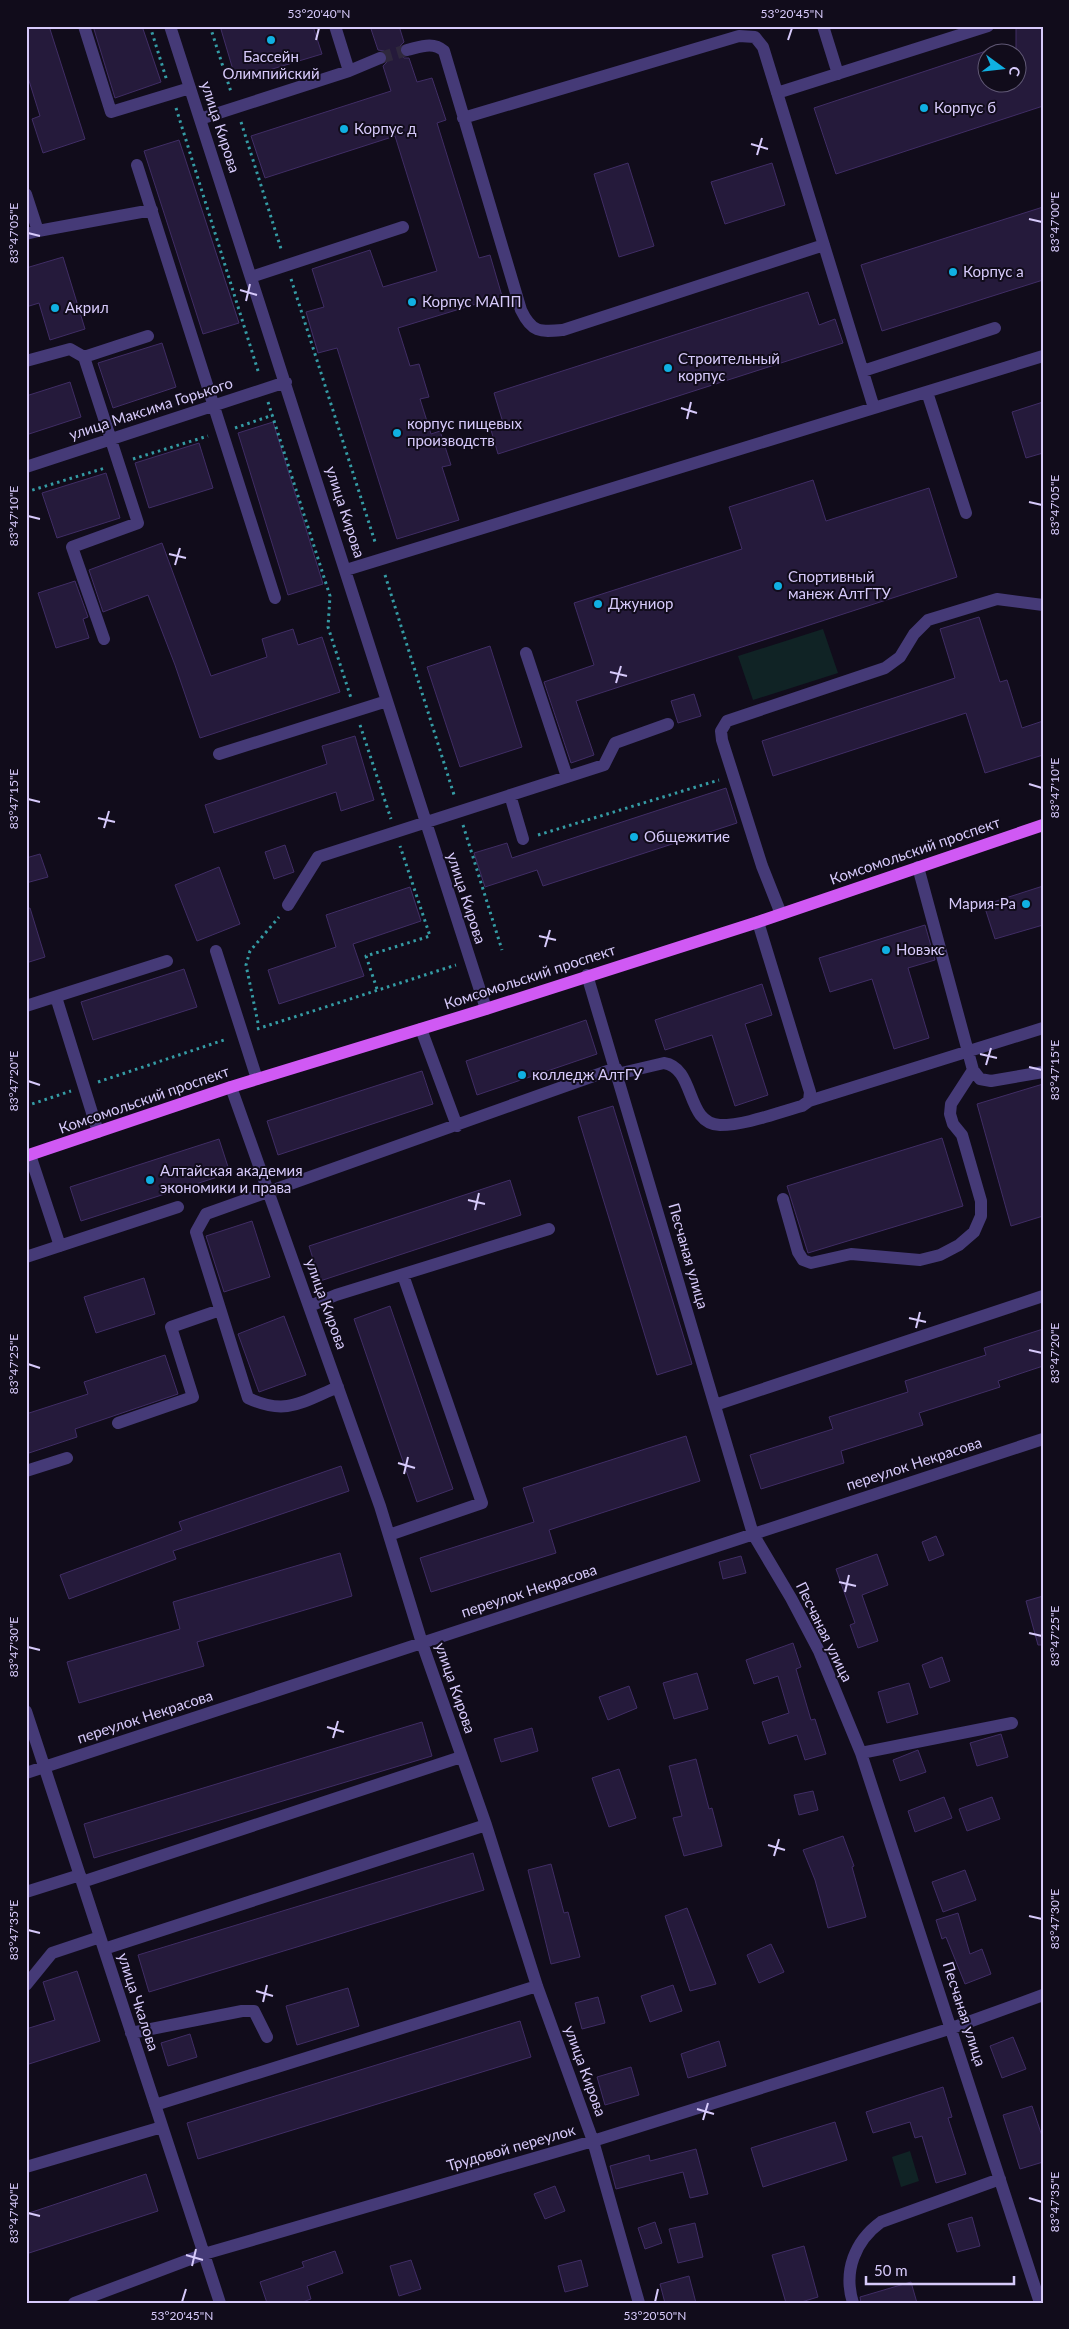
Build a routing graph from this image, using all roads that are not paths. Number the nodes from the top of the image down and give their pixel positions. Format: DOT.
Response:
graph roads {
  1 [pos="84,26"];
  2 [pos="170,26"];
  3 [pos="335,26"];
  4 [pos="824,26"];
  5 [pos="988,26"];
  6 [pos="407,50"];
  7 [pos="380,58"];
  8 [pos="349,71"];
  9 [pos="838,74"];
  10 [pos="190,88"];
  11 [pos="778,93"];
  12 [pos="463,118"];
  13 [pos="200,119"];
  14 [pos="137,165"];
  15 [pos="26,194"];
  16 [pos="152,210"];
  17 [pos="403,227"];
  18 [pos="32,232"];
  19 [pos="824,245"];
  20 [pos="251,277"];
  21 [pos="995,328"];
  22 [pos="148,336"];
  23 [pos="1043,356"];
  24 [pos="84,357"];
  25 [pos="26,362"];
  26 [pos="863,371"];
  27 [pos="286,382"];
  28 [pos="927,392"];
  29 [pos="215,405"];
  30 [pos="874,408"];
  31 [pos="112,438"];
  32 [pos="26,467"];
  33 [pos="966,513"];
  34 [pos="346,570"];
  35 [pos="275,598"];
  36 [pos="1043,605"];
  37 [pos="104,639"];
  38 [pos="526,653"];
  39 [pos="387,700"];
  40 [pos="668,724"];
  41 [pos="219,754"];
  42 [pos="567,777"];
  43 [pos="510,795"];
  44 [pos="425,822"];
  45 [pos="1043,825"];
  46 [pos="523,839"];
  47 [pos="918,868"];
  48 [pos="288,906"];
  49 [pos="781,914"];
  50 [pos="758,922"];
  51 [pos="216,952"];
  52 [pos="167,961"];
  53 [pos="587,975"];
  54 [pos="56,997"];
  55 [pos="26,1006"];
  56 [pos="486,1009"];
  57 [pos="1043,1028"];
  58 [pos="421,1029"];
  59 [pos="968,1052"];
  60 [pos="973,1070"];
  61 [pos="617,1071"];
  62 [pos="1043,1072"];
  63 [pos="257,1079"];
  64 [pos="231,1087"];
  65 [pos="809,1101"];
  66 [pos="457,1126"];
  67 [pos="98,1132"];
  68 [pos="28,1156"];
  69 [pos="268,1191"];
  70 [pos="783,1199"];
  71 [pos="178,1207"];
  72 [pos="550,1229"];
  73 [pos="60,1246"];
  74 [pos="26,1257"];
  75 [pos="403,1275"];
  76 [pos="1043,1296"];
  77 [pos="310,1306"];
  78 [pos="220,1310"];
  79 [pos="338,1387"];
  80 [pos="715,1406"];
  81 [pos="118,1423"];
  82 [pos="1043,1439"];
  83 [pos="67,1458"];
  84 [pos="26,1472"];
  85 [pos="753,1534"];
  86 [pos="389,1535"];
  87 [pos="422,1643"];
  88 [pos="26,1711"];
  89 [pos="1012,1723"];
  90 [pos="860,1753"];
  91 [pos="461,1756"];
  92 [pos="45,1767"];
  93 [pos="26,1773"];
  94 [pos="486,1825"];
  95 [pos="81,1879"];
  96 [pos="26,1892"];
  97 [pos="102,1943"];
  98 [pos="26,1985"];
  99 [pos="537,1986"];
  100 [pos="1043,1995"];
  101 [pos="952,2028"];
  102 [pos="131,2033"];
  103 [pos="267,2037"];
  104 [pos="155,2105"];
  105 [pos="162,2127"];
  106 [pos="593,2141"];
  107 [pos="26,2167"];
  108 [pos="1000,2179"];
  109 [pos="204,2254"];
  110 [pos="74,2303"];
  111 [pos="220,2303"];
  112 [pos="639,2303"];
  113 [pos="852,2303"];
  114 [pos="1040,2303"];
  1 -- 10 [label="street"];
  2 -- 10 [label="street, улица Кирова"];
  3 -- 8 [label="street"];
  4 -- 9 [label="street"];
  5 -- 9 [label="street"];
  6 -- 12 [label="street"];
  7 -- 8 [label="street"];
  8 -- 13 [label="street"];
  9 -- 11 [label="street"];
  10 -- 13 [label="street, улица Кирова"];
  11 -- 12 [label="street"];
  11 -- 19 [label="street"];
  12 -- 19 [label="street"];
  13 -- 20 [label="street, улица Кирова"];
  14 -- 16 [label="street"];
  15 -- 18 [label="street"];
  16 -- 18 [label="street"];
  16 -- 29 [label="street"];
  17 -- 20 [label="street"];
  19 -- 26 [label="street"];
  20 -- 27 [label="street, улица Кирова"];
  21 -- 26 [label="street"];
  22 -- 24 [label="street"];
  23 -- 28 [label="street"];
  24 -- 25 [label="street"];
  24 -- 31 [label="street"];
  26 -- 30 [label="street"];
  27 -- 29 [label="street, улица Максима Горького"];
  27 -- 34 [label="street, улица Кирова"];
  28 -- 30 [label="street"];
  28 -- 33 [label="street"];
  29 -- 31 [label="street, улица Максима Горького"];
  29 -- 35 [label="street"];
  30 -- 34 [label="street"];
  31 -- 32 [label="street, улица Максима Горького"];
  31 -- 37 [label="street"];
  34 -- 39 [label="street, улица Кирова"];
  36 -- 49 [label="street"];
  38 -- 42 [label="street"];
  39 -- 41 [label="street"];
  39 -- 44 [label="street, улица Кирова"];
  40 -- 42 [label="street"];
  42 -- 43 [label="street"];
  43 -- 44 [label="street"];
  43 -- 46 [label="street"];
  44 -- 48 [label="street"];
  44 -- 56 [label="street, улица Кирова"];
  45 -- 47 [label="main road, Комсомольский проспект"];
  47 -- 49 [label="main road, Комсомольский проспект"];
  47 -- 59 [label="street"];
  49 -- 50 [label="main road, Комсомольский проспект"];
  50 -- 53 [label="main road, Комсомольский проспект"];
  50 -- 65 [label="street"];
  51 -- 63 [label="street"];
  52 -- 54 [label="street"];
  53 -- 56 [label="main road, Комсомольский проспект"];
  53 -- 61 [label="street, Песчаная улица"];
  54 -- 55 [label="street"];
  54 -- 67 [label="street"];
  56 -- 58 [label="main road, Комсомольский проспект"];
  57 -- 59 [label="street"];
  58 -- 63 [label="main road, Комсомольский проспект"];
  58 -- 66 [label="street"];
  59 -- 60 [label="street"];
  59 -- 65 [label="street"];
  60 -- 62 [label="street"];
  60 -- 70 [label="street"];
  61 -- 65 [label="street"];
  61 -- 66 [label="street"];
  61 -- 80 [label="street, Песчаная улица"];
  63 -- 64 [label="main road, Комсомольский проспект"];
  64 -- 67 [label="main road, Комсомольский проспект"];
  64 -- 69 [label="street, улица Кирова"];
  66 -- 69 [label="street"];
  67 -- 68 [label="main road, Комсомольский проспект"];
  68 -- 73 [label="street"];
  69 -- 77 [label="street, улица Кирова"];
  69 -- 78 [label="street"];
  71 -- 73 [label="street"];
  72 -- 75 [label="street"];
  73 -- 74 [label="street"];
  75 -- 77 [label="street"];
  75 -- 86 [label="street"];
  76 -- 80 [label="street"];
  77 -- 79 [label="street, улица Кирова"];
  78 -- 79 [label="street"];
  78 -- 81 [label="street"];
  79 -- 86 [label="street, улица Кирова"];
  80 -- 85 [label="street, Песчаная улица"];
  82 -- 85 [label="street, переулок Некрасова"];
  83 -- 84 [label="street"];
  85 -- 87 [label="street, переулок Некрасова"];
  85 -- 90 [label="street, Песчаная улица"];
  86 -- 87 [label="street, улица Кирова"];
  87 -- 91 [label="street, улица Кирова"];
  87 -- 92 [label="street, переулок Некрасова"];
  88 -- 92 [label="street, улица Чкалова"];
  89 -- 90 [label="street"];
  90 -- 101 [label="street, Песчаная улица"];
  91 -- 94 [label="street, улица Кирова"];
  91 -- 95 [label="street"];
  92 -- 93 [label="street, переулок Некрасова"];
  92 -- 95 [label="street, улица Чкалова"];
  94 -- 97 [label="street"];
  94 -- 99 [label="street, улица Кирова"];
  95 -- 96 [label="street"];
  95 -- 97 [label="street, улица Чкалова"];
  97 -- 98 [label="street"];
  97 -- 102 [label="street, улица Чкалова"];
  99 -- 104 [label="street"];
  99 -- 106 [label="street, улица Кирова"];
  100 -- 101 [label="street, Трудовой переулок"];
  101 -- 106 [label="street, Трудовой переулок"];
  101 -- 108 [label="street, Песчаная улица"];
  102 -- 103 [label="street"];
  102 -- 104 [label="street, улица Чкалова"];
  104 -- 105 [label="street, улица Чкалова"];
  105 -- 107 [label="street"];
  105 -- 109 [label="street, улица Чкалова"];
  106 -- 109 [label="street, Трудовой переулок"];
  106 -- 112 [label="street, улица Кирова"];
  108 -- 113 [label="street"];
  108 -- 114 [label="street, Песчаная улица"];
  109 -- 110 [label="street, Трудовой переулок"];
  109 -- 111 [label="street, улица Чкалова"];
}
